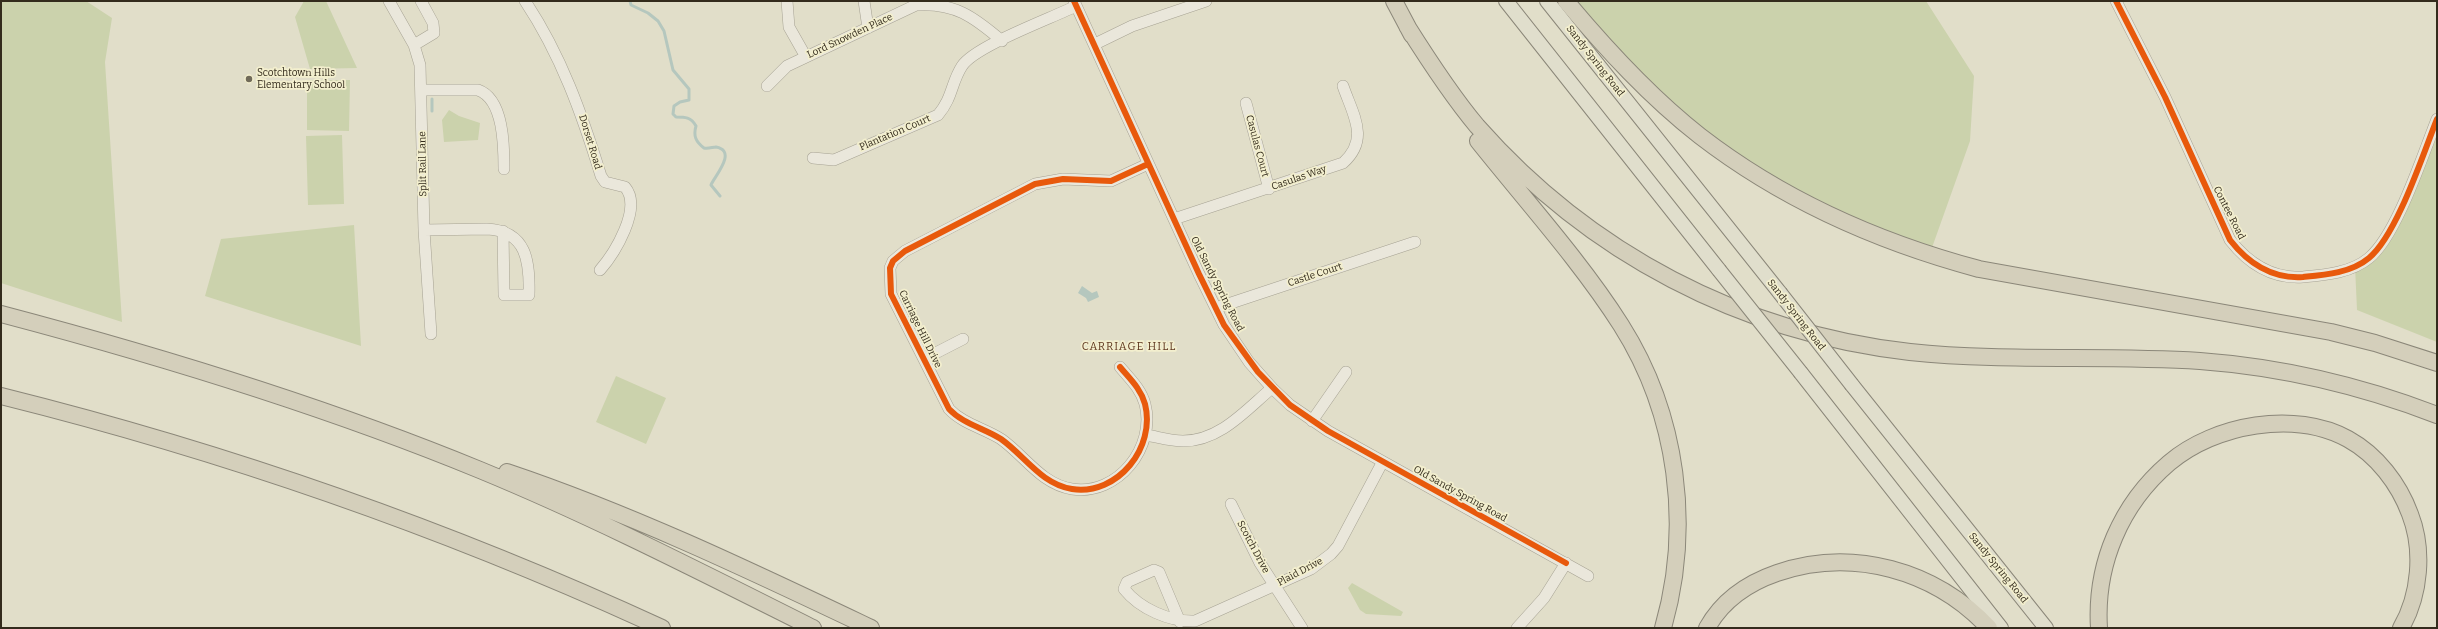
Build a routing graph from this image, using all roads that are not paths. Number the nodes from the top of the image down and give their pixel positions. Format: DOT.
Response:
graph roads {
  1 [pos="389,1"];
  2 [pos="421,1"];
  3 [pos="525,1"];
  4 [pos="787,1"];
  5 [pos="864,1"];
  6 [pos="1206,1"];
  7 [pos="1394,1"];
  8 [pos="1506,1"];
  9 [pos="1548,1"];
  10 [pos="1566,1"];
  11 [pos="2116,1"];
  12 [pos="1075,4"];
  13 [pos="1407,26"];
  14 [pos="868,28"];
  15 [pos="1002,41"];
  16 [pos="414,44"];
  17 [pos="1095,44"];
  18 [pos="806,57"];
  19 [pos="768,86"];
  20 [pos="1343,86"];
  21 [pos="422,90"];
  22 [pos="1246,103"];
  23 [pos="2437,119"];
  24 [pos="813,158"];
  25 [pos="1148,164"];
  26 [pos="504,169"];
  27 [pos="1269,189"];
  28 [pos="1174,219"];
  29 [pos="424,230"];
  30 [pos="503,231"];
  31 [pos="1415,242"];
  32 [pos="600,270"];
  33 [pos="1216,308"];
  34 [pos="1,314"];
  35 [pos="431,334"];
  36 [pos="963,339"];
  37 [pos="924,359"];
  38 [pos="2437,363"];
  39 [pos="1120,367"];
  40 [pos="1346,372"];
  41 [pos="1272,388"];
  42 [pos="1,396"];
  43 [pos="2437,415"];
  44 [pos="1312,421"];
  45 [pos="1146,434"];
  46 [pos="399,439"];
  47 [pos="1382,463"];
  48 [pos="1231,504"];
  49 [pos="1566,563"];
  50 [pos="1588,576"];
  51 [pos="1274,586"];
  52 [pos="1180,622"];
  53 [pos="1197,625"];
  54 [pos="662,628"];
  55 [pos="813,628"];
  56 [pos="871,628"];
  57 [pos="1302,628"];
  58 [pos="1517,628"];
  59 [pos="1663,628"];
  60 [pos="1707,628"];
  61 [pos="1989,628"];
  62 [pos="2001,628"];
  63 [pos="2046,628"];
  64 [pos="2099,628"];
  65 [pos="2401,628"];
  1 -- 16 [label="street, Split Rail Lane"];
  2 -- 16 [label="street"];
  3 -- 32 [label="street, Dorset Road"];
  4 -- 18 [label="street"];
  5 -- 14 [label="street"];
  6 -- 17 [label="street"];
  7 -- 13 [label="highway"];
  8 -- 62 [label="main road, bridge"];
  9 -- 63 [label="main road, Sandy Spring Road, bridge"];
  10 -- 38 [label="highway"];
  11 -- 23 [label="street, Contee Road"];
  12 -- 15 [label="street, Plantation Court"];
  12 -- 17 [label="street, Old Sandy Spring Road"];
  13 -- 43 [label="highway"];
  13 -- 59 [label="highway"];
  14 -- 15 [label="street, Lord Snowden Place"];
  14 -- 18 [label="street, Lord Snowden Place"];
  15 -- 24 [label="street, Plantation Court"];
  16 -- 21 [label="street, Split Rail Lane"];
  17 -- 25 [label="street, Old Sandy Spring Road"];
  18 -- 19 [label="street, Lord Snowden Place"];
  20 -- 27 [label="street, Casulas Way"];
  21 -- 26 [label="street"];
  21 -- 29 [label="street, Split Rail Lane"];
  22 -- 27 [label="street, Casulas Court"];
  25 -- 28 [label="street, Old Sandy Spring Road"];
  25 -- 37 [label="street, Carriage Hill Drive"];
  27 -- 28 [label="street, Casulas Way"];
  28 -- 33 [label="street, Old Sandy Spring Road"];
  29 -- 30 [label="street"];
  29 -- 35 [label="street, Split Rail Lane"];
  30 -- 30 [label="street"];
  31 -- 33 [label="street, Castle Court"];
  33 -- 41 [label="street, Old Sandy Spring Road"];
  34 -- 46 [label="highway"];
  36 -- 37 [label="street"];
  37 -- 45 [label="street, Carriage Hill Drive"];
  39 -- 45 [label="street"];
  40 -- 44 [label="street"];
  41 -- 44 [label="street, Old Sandy Spring Road"];
  41 -- 45 [label="street"];
  42 -- 54 [label="highway"];
  44 -- 47 [label="street, Old Sandy Spring Road"];
  46 -- 55 [label="highway"];
  46 -- 56 [label="highway"];
  47 -- 49 [label="street, Old Sandy Spring Road"];
  47 -- 51 [label="street, Plaid Drive"];
  48 -- 51 [label="street, Scotch Drive"];
  49 -- 50 [label="street, Old Sandy Spring Road"];
  49 -- 58 [label="street"];
  51 -- 53 [label="street, Plaid Drive"];
  51 -- 57 [label="street, Scotch Drive"];
  52 -- 52 [label="street"];
  52 -- 53 [label="street"];
  60 -- 61 [label="highway"];
  64 -- 65 [label="highway"];
}
